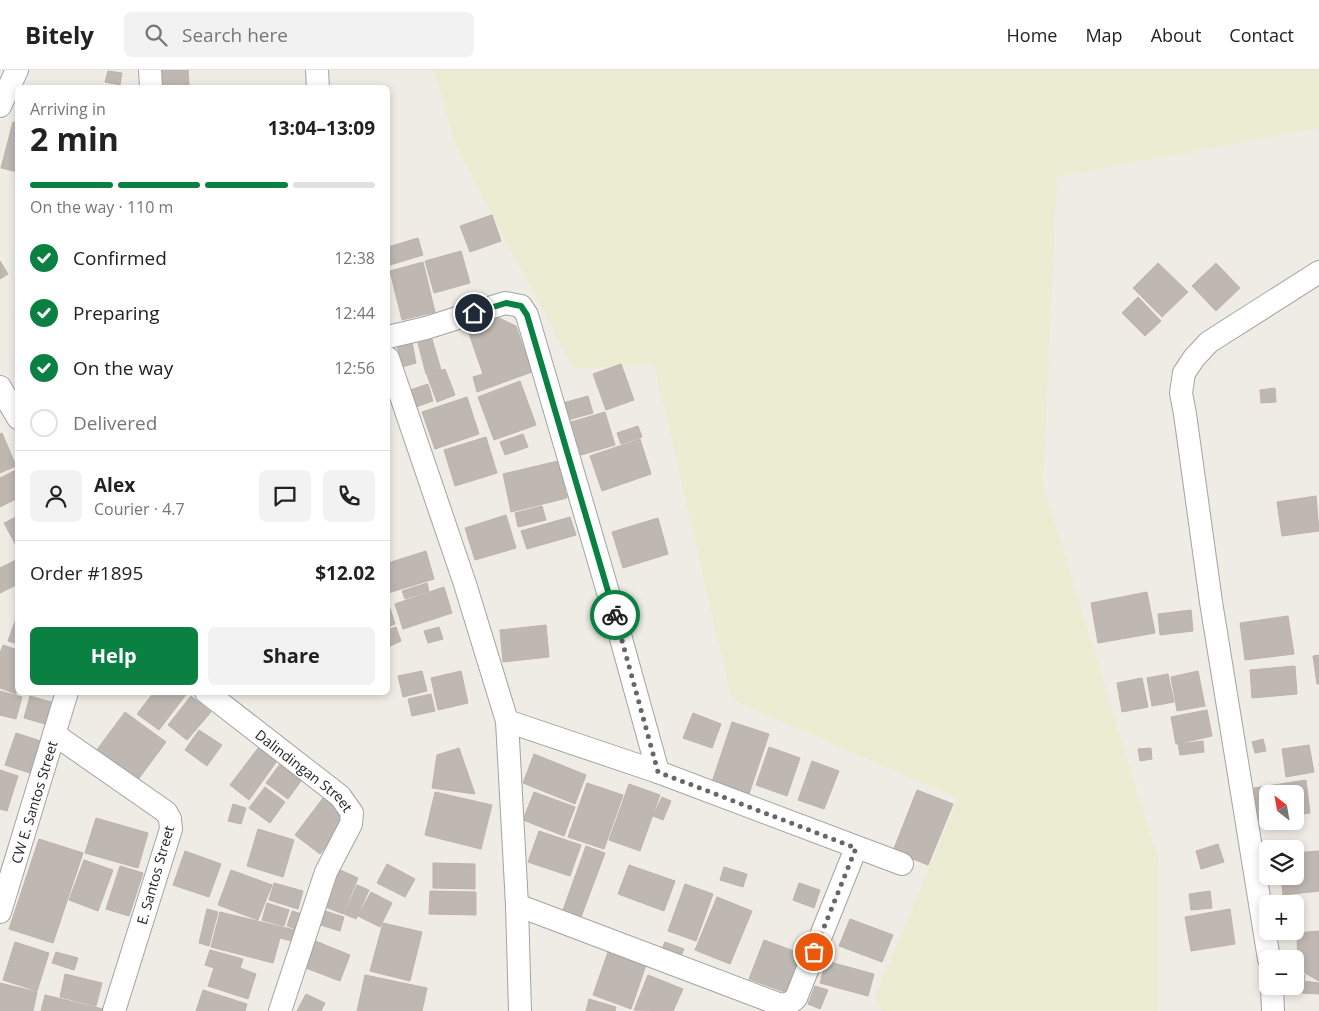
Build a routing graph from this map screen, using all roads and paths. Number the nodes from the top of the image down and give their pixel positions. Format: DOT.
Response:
graph roads {
  1 [pos="17,70"];
  2 [pos="150,70"];
  3 [pos="317,70"];
  4 [pos="151,85"];
  5 [pos="318,85"];
  6 [pos="0,107"];
  7 [pos="15,110"];
  8 [pos="1319,272"];
  9 [pos="390,337"];
  10 [pos="390,364"];
  11 [pos="0,387"];
  12 [pos="15,413"];
  13 [pos="66,695"];
  14 [pos="210,695"];
  15 [pos="507,721"];
  16 [pos="54,734"];
  17 [pos="658,772"];
  18 [pos="856,848"];
  19 [pos="902,864"];
  20 [pos="517,905"];
  21 [pos="0,912"];
  22 [pos="1267,950"];
  23 [pos="1272,995"];
  24 [pos="114,1011"];
  25 [pos="280,1011"];
  26 [pos="520,1011"];
  27 [pos="1273,1011"];
  1 -- 6 [label="street"];
  2 -- 4 [label="street"];
  3 -- 5 [label="street"];
  6 -- 7 [label="street"];
  8 -- 22 [label="street"];
  9 -- 17 [label="street"];
  10 -- 15 [label="street"];
  11 -- 12 [label="street"];
  13 -- 16 [label="street, CW E. Santos Street"];
  14 -- 25 [label="street, Dalindingan Street"];
  15 -- 17 [label="street"];
  15 -- 20 [label="street"];
  16 -- 21 [label="street, CW E. Santos Street"];
  16 -- 24 [label="street, E. Santos Street"];
  17 -- 18 [label="street"];
  18 -- 19 [label="street"];
  18 -- 20 [label="street"];
  20 -- 26 [label="street"];
  23 -- 27 [label="street"];
}
